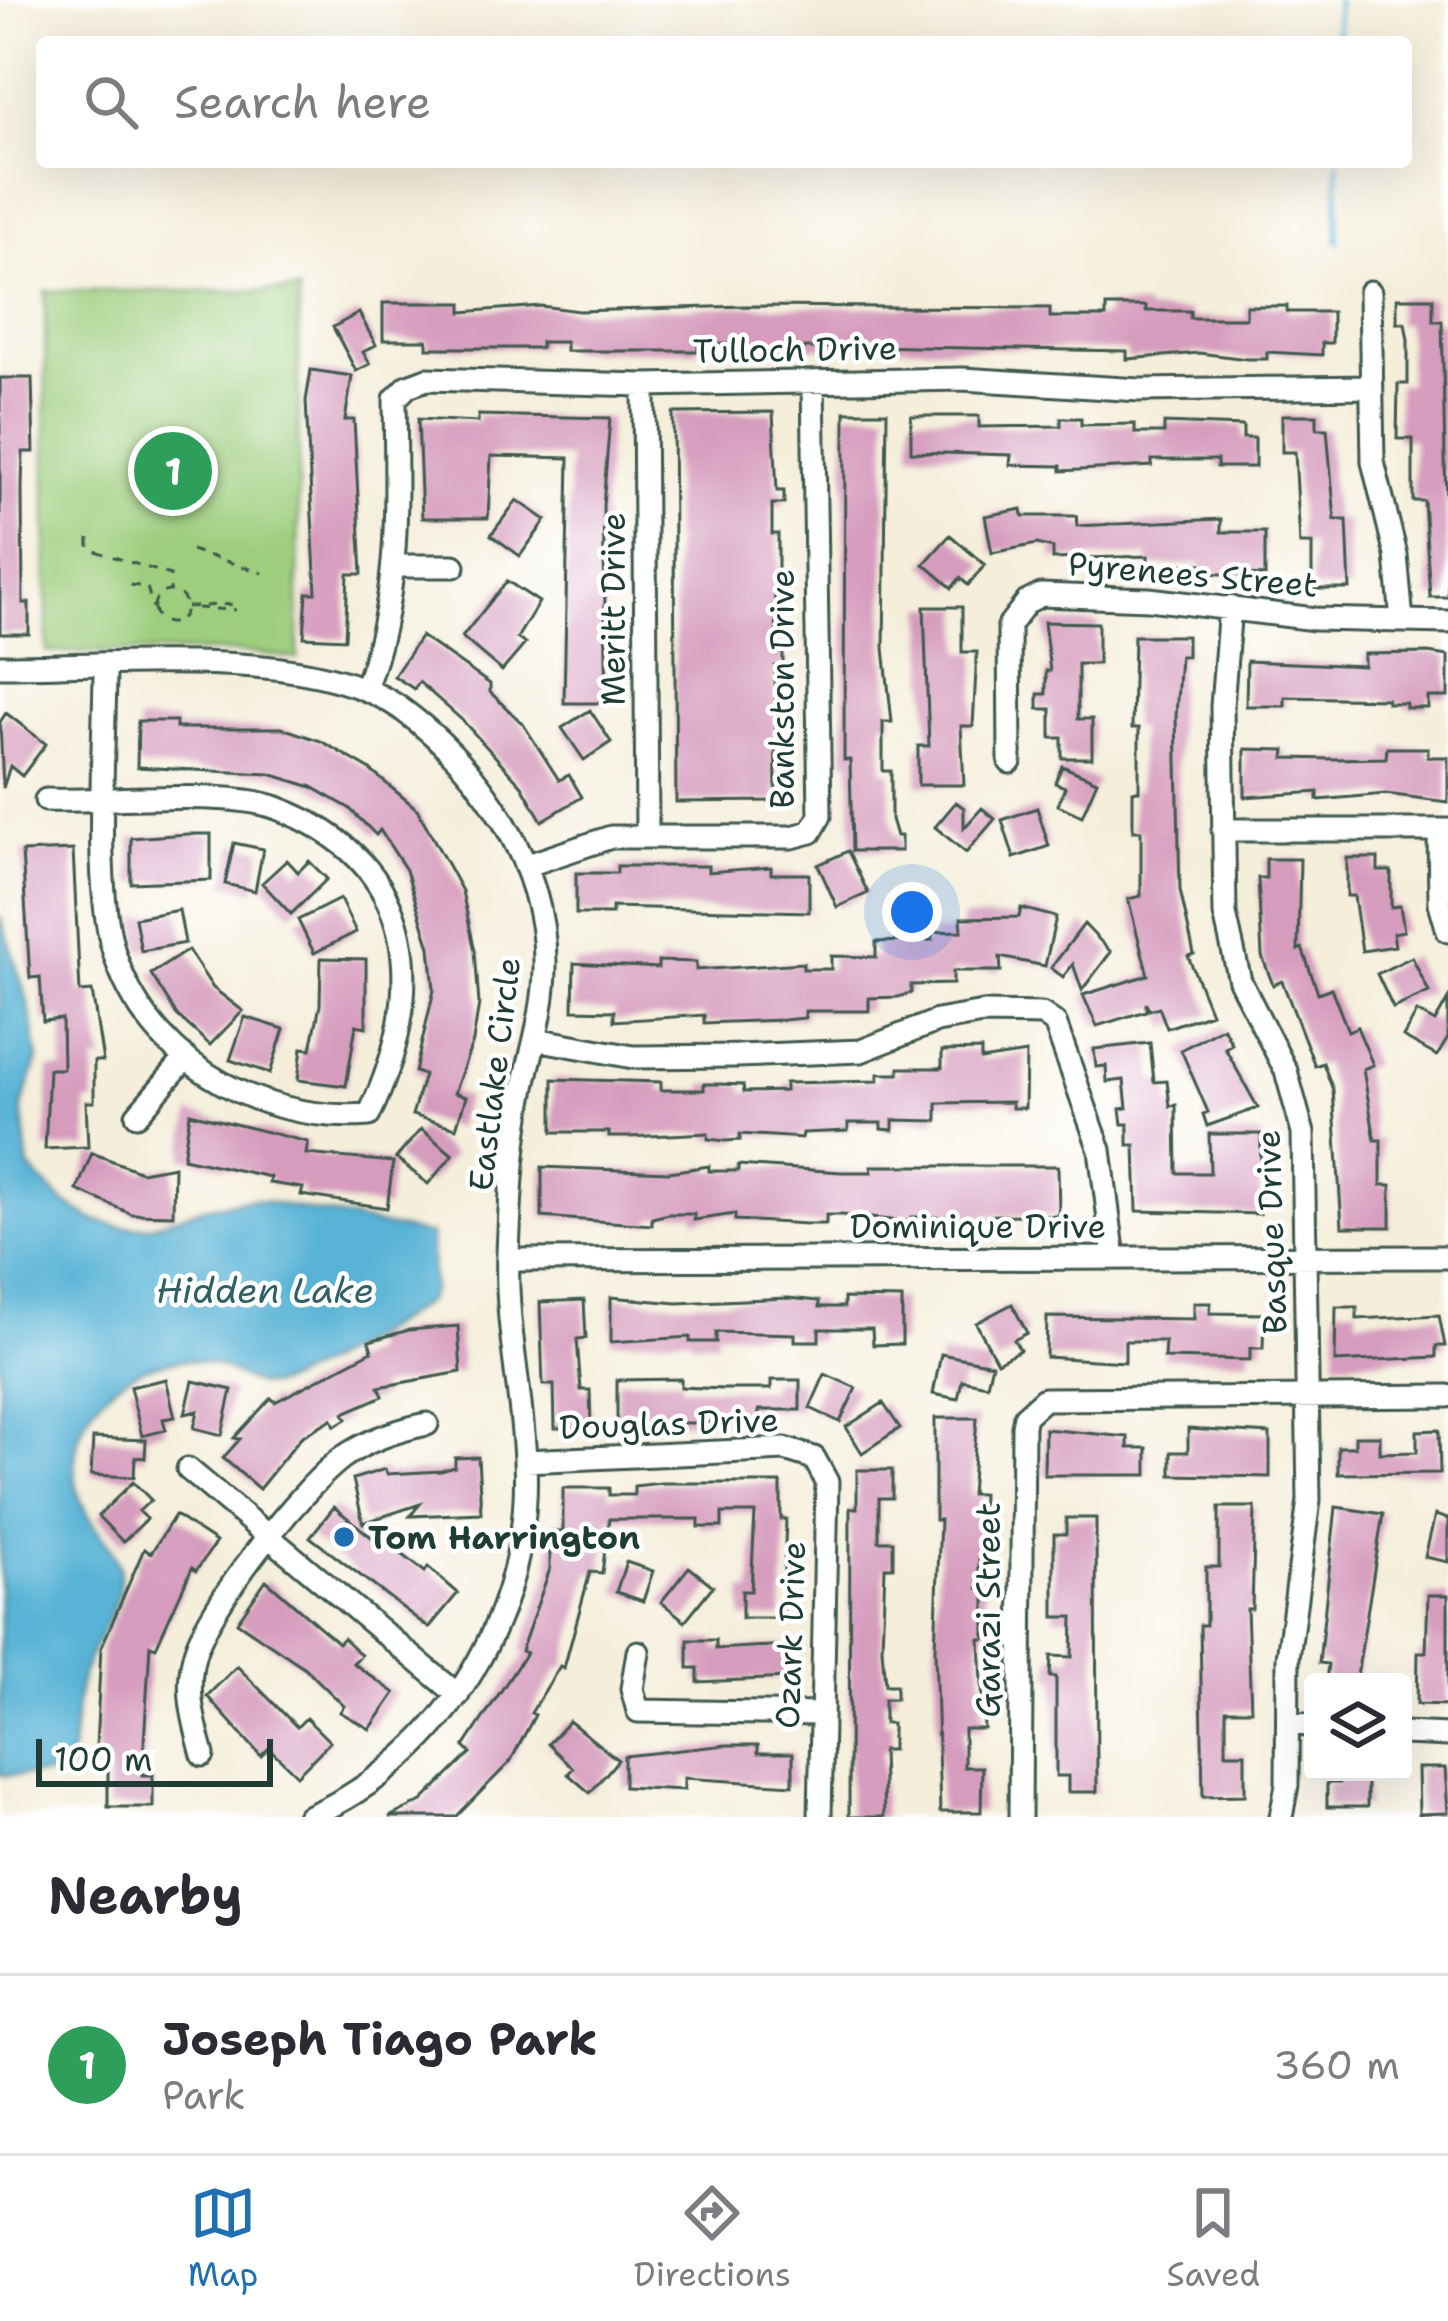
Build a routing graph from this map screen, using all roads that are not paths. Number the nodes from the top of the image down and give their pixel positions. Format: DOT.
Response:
graph roads {
  1 [pos="1370,292"];
  2 [pos="813,382"];
  3 [pos="644,385"];
  4 [pos="1370,387"];
  5 [pos="397,566"];
  6 [pos="454,566"];
  7 [pos="1230,608"];
  8 [pos="1402,621"];
  9 [pos="1448,622"];
  10 [pos="0,666"];
  11 [pos="104,667"];
  12 [pos="365,688"];
  13 [pos="1010,762"];
  14 [pos="46,800"];
  15 [pos="105,802"];
  16 [pos="1223,830"];
  17 [pos="1444,830"];
  18 [pos="647,833"];
  19 [pos="525,866"];
  20 [pos="1448,931"];
  21 [pos="536,1039"];
  22 [pos="185,1059"];
  23 [pos="137,1115"];
  24 [pos="1307,1256"];
  25 [pos="1448,1257"];
  26 [pos="1114,1258"];
  27 [pos="508,1260"];
  28 [pos="1308,1394"];
  29 [pos="1448,1396"];
  30 [pos="427,1424"];
  31 [pos="814,1458"];
  32 [pos="525,1461"];
  33 [pos="188,1469"];
  34 [pos="270,1538"];
  35 [pos="638,1652"];
  36 [pos="458,1695"];
  37 [pos="819,1714"];
  38 [pos="1288,1724"];
  39 [pos="1304,1725"];
  40 [pos="1412,1733"];
  41 [pos="1448,1735"];
  42 [pos="203,1756"];
  43 [pos="318,1815"];
  44 [pos="820,1817"];
  45 [pos="1020,1817"];
  46 [pos="1281,1817"];
  1 -- 4 [label="street"];
  2 -- 3 [label="street, Tulloch Drive"];
  2 -- 4 [label="street, Tulloch Drive"];
  2 -- 18 [label="street, Bankston Drive"];
  3 -- 5 [label="street, Tulloch Drive"];
  3 -- 18 [label="street, Meritt Drive"];
  4 -- 8 [label="street"];
  5 -- 6 [label="street"];
  5 -- 12 [label="street, Tulloch Drive"];
  7 -- 8 [label="street, Pyrenees Street"];
  7 -- 13 [label="street, Pyrenees Street"];
  7 -- 16 [label="street, Basque Drive"];
  8 -- 9 [label="street, Pyrenees Street"];
  10 -- 11 [label="street, Eastlake Circle"];
  11 -- 12 [label="street, Eastlake Circle"];
  11 -- 15 [label="street"];
  12 -- 19 [label="street, Eastlake Circle"];
  14 -- 15 [label="street"];
  15 -- 22 [label="street"];
  15 -- 22 [label="street"];
  16 -- 17 [label="street"];
  16 -- 24 [label="street, Basque Drive"];
  17 -- 20 [label="street"];
  18 -- 19 [label="street"];
  19 -- 21 [label="street, Eastlake Circle"];
  21 -- 26 [label="street"];
  21 -- 27 [label="street, Eastlake Circle"];
  22 -- 23 [label="street"];
  24 -- 25 [label="street, Dominique Drive"];
  24 -- 26 [label="street, Dominique Drive"];
  24 -- 28 [label="street, Basque Drive"];
  26 -- 27 [label="street, Dominique Drive"];
  27 -- 32 [label="street, Eastlake Circle"];
  28 -- 29 [label="street"];
  28 -- 38 [label="street, Basque Drive"];
  28 -- 45 [label="street, Garazi Street"];
  30 -- 34 [label="street"];
  31 -- 32 [label="street, Douglas Drive"];
  31 -- 37 [label="street, Ozark Drive"];
  32 -- 36 [label="street, Eastlake Circle"];
  33 -- 34 [label="street"];
  34 -- 36 [label="street"];
  34 -- 42 [label="street"];
  35 -- 37 [label="street"];
  36 -- 43 [label="street, Eastlake Circle"];
  37 -- 44 [label="street, Ozark Drive"];
  38 -- 39 [label="street"];
  38 -- 46 [label="street, Basque Drive"];
  40 -- 41 [label="street"];
}
